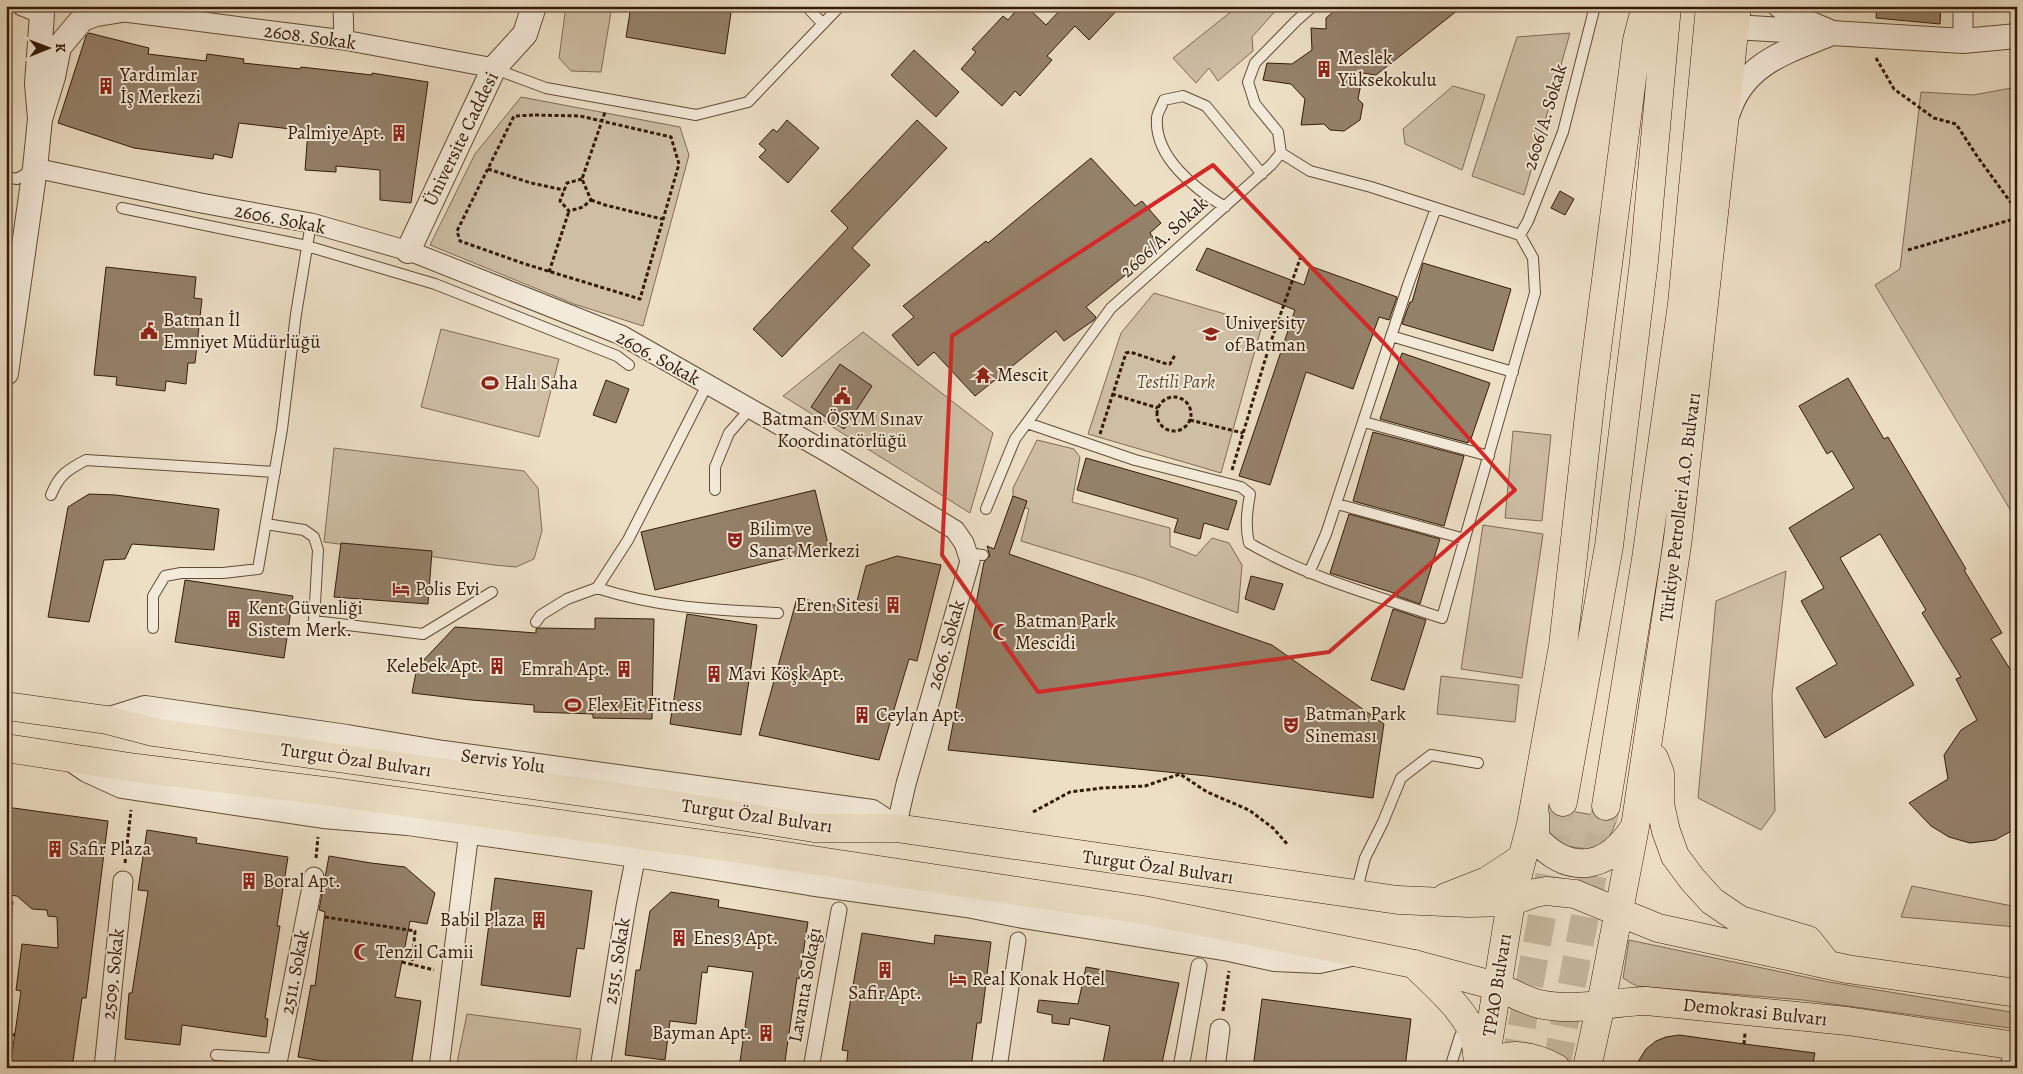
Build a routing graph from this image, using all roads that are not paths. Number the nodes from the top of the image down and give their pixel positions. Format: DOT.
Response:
graph roads {
  1 [pos="344,6"];
  2 [pos="534,6"];
  3 [pos="806,6"];
  4 [pos="840,6"];
  5 [pos="1313,6"];
  6 [pos="1594,6"];
  7 [pos="1646,6"];
  8 [pos="1667,6"];
  9 [pos="1710,6"];
  10 [pos="1780,6"];
  11 [pos="1964,6"];
  12 [pos="34,9"];
  13 [pos="118,9"];
  14 [pos="84,14"];
  15 [pos="1735,17"];
  16 [pos="823,24"];
  17 [pos="1832,33"];
  18 [pos="2017,36"];
  19 [pos="344,40"];
  20 [pos="1963,42"];
  21 [pos="494,68"];
  22 [pos="40,119"];
  23 [pos="1723,128"];
  24 [pos="1280,153"];
  25 [pos="36,168"];
  26 [pos="1262,174"];
  27 [pos="6,177"];
  28 [pos="1224,206"];
  29 [pos="122,208"];
  30 [pos="1436,208"];
  31 [pos="312,223"];
  32 [pos="1520,235"];
  33 [pos="307,246"];
  34 [pos="408,251"];
  35 [pos="1391,336"];
  36 [pos="630,365"];
  37 [pos="1513,372"];
  38 [pos="6,373"];
  39 [pos="707,385"];
  40 [pos="750,409"];
  41 [pos="1364,422"];
  42 [pos="1027,423"];
  43 [pos="1488,456"];
  44 [pos="275,472"];
  45 [pos="715,490"];
  46 [pos="51,495"];
  47 [pos="1337,504"];
  48 [pos="986,509"];
  49 [pos="266,524"];
  50 [pos="1465,539"];
  51 [pos="1309,573"];
  52 [pos="597,588"];
  53 [pos="492,592"];
  54 [pos="778,613"];
  55 [pos="536,622"];
  56 [pos="152,628"];
  57 [pos="9,704"];
  58 [pos="1648,744"];
  59 [pos="11,751"];
  60 [pos="70,758"];
  61 [pos="1478,763"];
  62 [pos="1536,794"];
  63 [pos="1563,802"];
  64 [pos="1606,806"];
  65 [pos="1635,827"];
  66 [pos="896,828"];
  67 [pos="468,832"];
  68 [pos="636,855"];
  69 [pos="1522,858"];
  70 [pos="314,876"];
  71 [pos="123,881"];
  72 [pos="1356,895"];
  73 [pos="1432,902"];
  74 [pos="1511,902"];
  75 [pos="839,910"];
  76 [pos="1619,914"];
  77 [pos="1018,940"];
  78 [pos="1357,953"];
  79 [pos="1414,964"];
  80 [pos="1827,964"];
  81 [pos="1199,966"];
  82 [pos="1496,986"];
  83 [pos="2017,993"];
  84 [pos="1601,1004"];
  85 [pos="1468,1025"];
  86 [pos="1220,1029"];
  87 [pos="2017,1046"];
  88 [pos="216,1056"];
  89 [pos="276,1063"];
  90 [pos="104,1068"];
  91 [pos="439,1068"];
  92 [pos="600,1068"];
  93 [pos="811,1068"];
  94 [pos="999,1068"];
  95 [pos="1182,1068"];
  96 [pos="1215,1068"];
  97 [pos="1450,1068"];
  98 [pos="1479,1068"];
  99 [pos="1484,1068"];
  100 [pos="1491,1068"];
  101 [pos="1556,1068"];
  102 [pos="1587,1068"];
  103 [pos="2009,1068"];
  1 -- 19 [label="street"];
  2 -- 21 [label="street, Üniversite Caddesi"];
  3 -- 16 [label="lane"];
  4 -- 16 [label="lane"];
  5 -- 24 [label="lane"];
  6 -- 32 [label="lane, 2606/A. Sokak"];
  7 -- 62 [label="main road"];
  8 -- 63 [label="main road"];
  9 -- 64 [label="main road, Türkiye Petrolleri A.O. Bulvarı"];
  10 -- 17 [label="street"];
  11 -- 20 [label="street"];
  12 -- 14 [label="street"];
  12 -- 22 [label="street"];
  13 -- 14 [label="street, 2608. Sokak"];
  13 -- 19 [label="street, 2608. Sokak"];
  14 -- 22 [label="street"];
  15 -- 17 [label="street"];
  15 -- 23 [label="main road, Türkiye Petrolleri A.O. Bulvarı"];
  16 -- 21 [label="lane"];
  17 -- 20 [label="street"];
  17 -- 23 [label="street"];
  18 -- 20 [label="street"];
  19 -- 21 [label="street, 2608. Sokak"];
  21 -- 34 [label="street, Üniversite Caddesi"];
  22 -- 25 [label="street"];
  23 -- 58 [label="main road, Türkiye Petrolleri A.O. Bulvarı"];
  24 -- 26 [label="lane, 2606/A. Sokak"];
  24 -- 30 [label="lane"];
  25 -- 27 [label="lane"];
  25 -- 31 [label="street, 2606. Sokak"];
  25 -- 38 [label="street"];
  26 -- 28 [label="lane, 2606/A. Sokak"];
  26 -- 28 [label="lane"];
  28 -- 42 [label="lane, 2606/A. Sokak"];
  29 -- 33 [label="lane"];
  30 -- 32 [label="lane"];
  30 -- 35 [label="lane"];
  31 -- 33 [label="lane"];
  31 -- 34 [label="street, 2606. Sokak"];
  32 -- 37 [label="lane"];
  33 -- 36 [label="lane"];
  33 -- 44 [label="lane"];
  34 -- 39 [label="street, 2606. Sokak"];
  35 -- 37 [label="lane"];
  35 -- 41 [label="lane"];
  37 -- 43 [label="lane"];
  39 -- 40 [label="street, 2606. Sokak"];
  39 -- 52 [label="lane"];
  40 -- 45 [label="lane"];
  40 -- 66 [label="street, 2606. Sokak"];
  41 -- 43 [label="lane"];
  41 -- 47 [label="lane"];
  42 -- 48 [label="lane, 2606/A. Sokak"];
  42 -- 51 [label="lane"];
  43 -- 50 [label="lane"];
  44 -- 46 [label="lane"];
  44 -- 49 [label="lane"];
  47 -- 50 [label="lane"];
  47 -- 51 [label="lane"];
  49 -- 53 [label="lane"];
  49 -- 56 [label="lane"];
  50 -- 51 [label="lane"];
  52 -- 54 [label="lane"];
  52 -- 55 [label="lane"];
  57 -- 66 [label="main road, Turgut Özal Bulvarı"];
  58 -- 65 [label="main road, Türkiye Petrolleri A.O. Bulvarı"];
  58 -- 80 [label="main road"];
  59 -- 60 [label="main road, Turgut Özal Bulvarı"];
  60 -- 67 [label="street"];
  60 -- 78 [label="main road, Turgut Özal Bulvarı"];
  61 -- 72 [label="lane"];
  62 -- 65 [label="main road"];
  62 -- 69 [label="main road"];
  65 -- 76 [label="main road, Türkiye Petrolleri A.O. Bulvarı"];
  66 -- 72 [label="main road, Turgut Özal Bulvarı"];
  67 -- 68 [label="street"];
  67 -- 91 [label="street"];
  68 -- 78 [label="street"];
  68 -- 92 [label="street, 2515. Sokak"];
  69 -- 73 [label="main road"];
  69 -- 74 [label="main road"];
  70 -- 89 [label="street, 2511. Sokak"];
  71 -- 90 [label="street, 2509. Sokak"];
  72 -- 73 [label="main road, Turgut Özal Bulvarı"];
  73 -- 74 [label="main road, Turgut Özal Bulvarı"];
  74 -- 76 [label="main road"];
  74 -- 82 [label="main road, TPAO Bulvarı"];
  75 -- 93 [label="street, Lavanta Sokağı"];
  76 -- 80 [label="main road"];
  76 -- 84 [label="main road, Türkiye Petrolleri A.O. Bulvarı"];
  77 -- 94 [label="street"];
  78 -- 79 [label="main road, Turgut Özal Bulvarı"];
  79 -- 82 [label="main road, Turgut Özal Bulvarı"];
  79 -- 85 [label="main road"];
  80 -- 83 [label="main road"];
  81 -- 95 [label="street"];
  82 -- 84 [label="main road, Demokrasi Bulvarı"];
  82 -- 99 [label="main road, TPAO Bulvarı"];
  84 -- 87 [label="main road, Demokrasi Bulvarı"];
  84 -- 102 [label="main road"];
  85 -- 97 [label="lane"];
  85 -- 98 [label="main road"];
  86 -- 96 [label="street"];
  87 -- 103 [label="street"];
  88 -- 89 [label="lane"];
  100 -- 101 [label="main road"];
}
